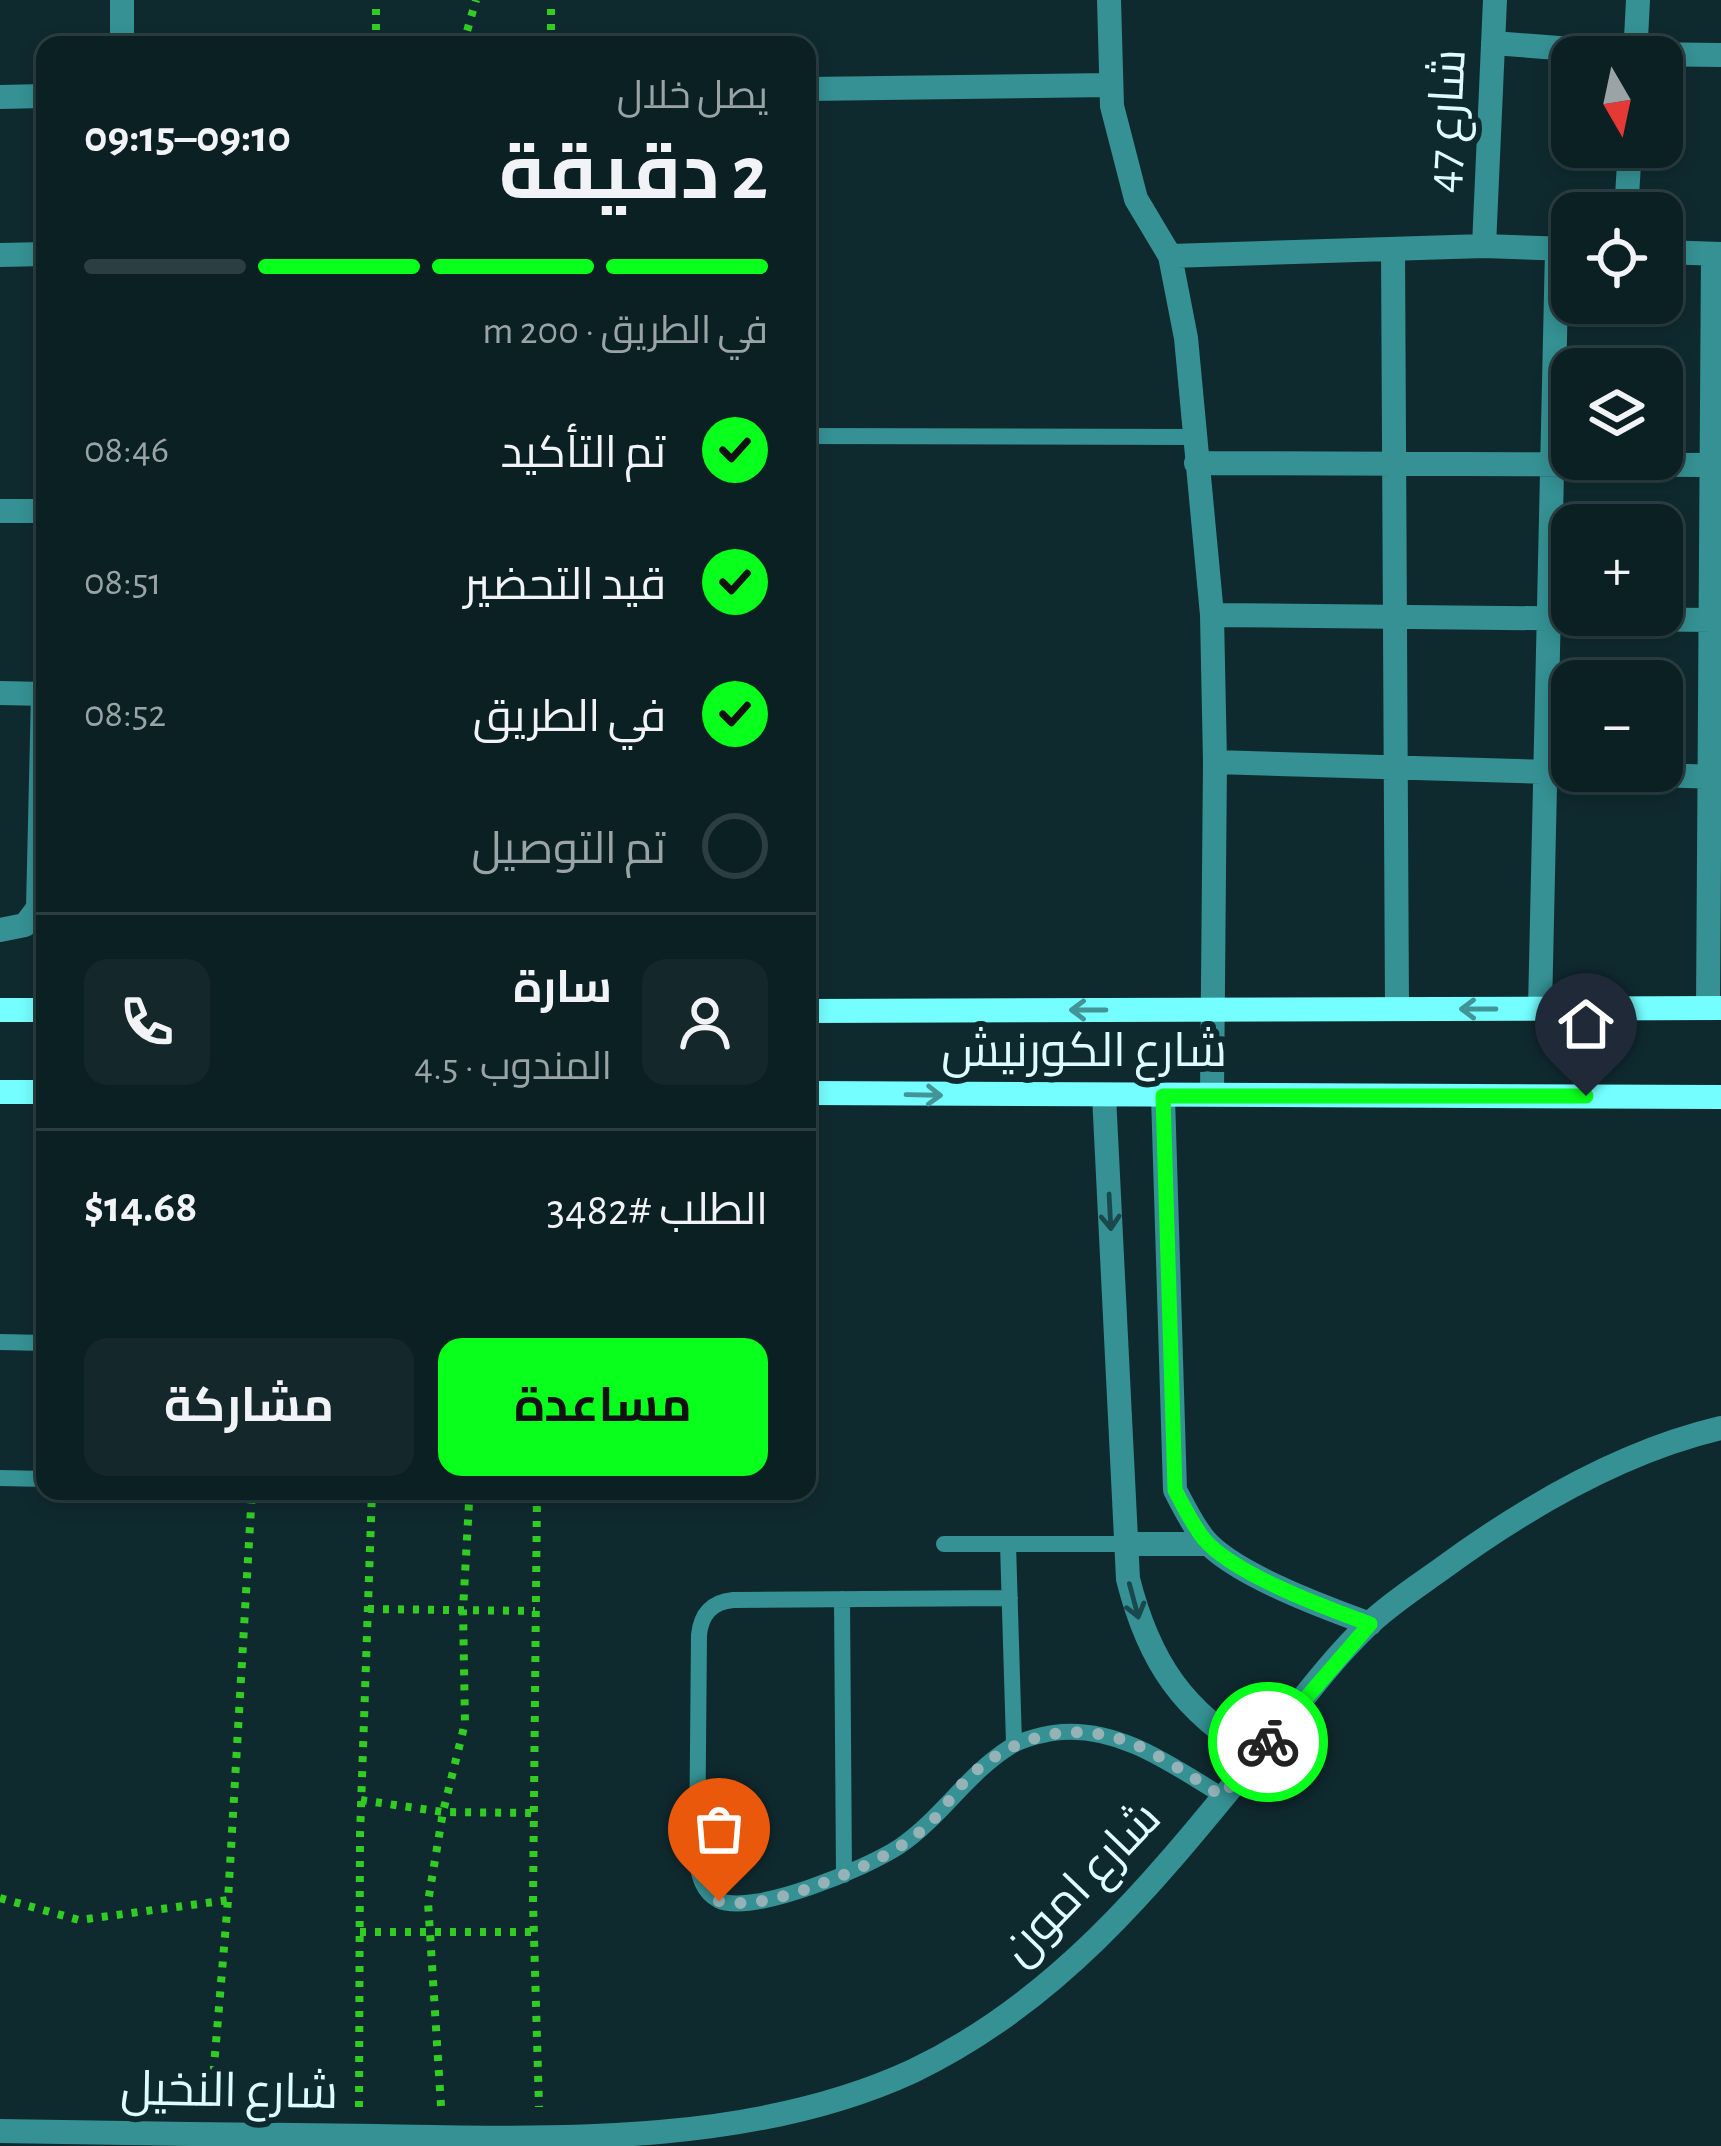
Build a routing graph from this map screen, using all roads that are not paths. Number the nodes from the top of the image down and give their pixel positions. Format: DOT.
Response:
graph roads {
  1 [pos="122,0"];
  2 [pos="1109,0"];
  3 [pos="1495,0"];
  4 [pos="1638,0"];
  5 [pos="122,36"];
  6 [pos="1636,36"];
  7 [pos="1493,44"];
  8 [pos="1551,49"];
  9 [pos="1683,55"];
  10 [pos="1721,55"];
  11 [pos="1111,85"];
  12 [pos="816,89"];
  13 [pos="36,96"];
  14 [pos="0,97"];
  15 [pos="1484,246"];
  16 [pos="1393,249"];
  17 [pos="1551,249"];
  18 [pos="1683,253"];
  19 [pos="36,254"];
  20 [pos="1717,254"];
  21 [pos="0,255"];
  22 [pos="1170,256"];
  23 [pos="1717,406"];
  24 [pos="816,436"];
  25 [pos="1194,436"];
  26 [pos="1196,463"];
  27 [pos="1394,464"];
  28 [pos="1551,464"];
  29 [pos="1683,465"];
  30 [pos="1710,465"];
  31 [pos="1552,480"];
  32 [pos="0,511"];
  33 [pos="36,511"];
  34 [pos="1212,615"];
  35 [pos="1395,617"];
  36 [pos="1549,619"];
  37 [pos="1712,620"];
  38 [pos="1716,651"];
  39 [pos="0,693"];
  40 [pos="36,694"];
  41 [pos="1215,762"];
  42 [pos="1395,768"];
  43 [pos="1545,772"];
  44 [pos="1716,777"];
  45 [pos="36,911"];
  46 [pos="0,930"];
  47 [pos="1715,1008"];
  48 [pos="1212,1009"];
  49 [pos="1397,1009"];
  50 [pos="1540,1009"];
  51 [pos="0,1010"];
  52 [pos="36,1010"];
  53 [pos="816,1011"];
  54 [pos="0,1092"];
  55 [pos="36,1092"];
  56 [pos="816,1093"];
  57 [pos="1212,1094"];
  58 [pos="1104,1095"];
  59 [pos="1163,1096"];
  60 [pos="1721,1097"];
  61 [pos="0,1342"];
  62 [pos="36,1343"];
  63 [pos="1721,1428"];
  64 [pos="0,1478"];
  65 [pos="36,1479"];
  66 [pos="944,1544"];
  67 [pos="1008,1544"];
  68 [pos="1127,1544"];
  69 [pos="1207,1544"];
  70 [pos="1010,1598"];
  71 [pos="842,1599"];
  72 [pos="1370,1624"];
  73 [pos="1015,1743"];
  74 [pos="1257,1756"];
  75 [pos="1222,1796"];
  76 [pos="844,1875"];
  77 [pos="0,2131"];
  78 [pos="452,2140"];
  1 -- 5 [label="street"];
  2 -- 11 [label="street"];
  3 -- 7 [label="street, شارع 47"];
  4 -- 6 [label="street"];
  7 -- 8 [label="street"];
  7 -- 15 [label="street, شارع 47"];
  9 -- 10 [label="street"];
  11 -- 12 [label="street"];
  11 -- 22 [label="street"];
  13 -- 14 [label="street"];
  15 -- 16 [label="street"];
  15 -- 17 [label="street"];
  16 -- 22 [label="street"];
  16 -- 27 [label="street"];
  18 -- 20 [label="street"];
  19 -- 21 [label="street"];
  20 -- 23 [label="street"];
  22 -- 25 [label="street"];
  23 -- 30 [label="street"];
  24 -- 25 [label="lane"];
  25 -- 26 [label="street"];
  26 -- 27 [label="street"];
  26 -- 34 [label="street"];
  27 -- 28 [label="street"];
  27 -- 35 [label="street"];
  29 -- 30 [label="street"];
  30 -- 37 [label="street"];
  31 -- 36 [label="street"];
  32 -- 33 [label="street"];
  34 -- 35 [label="street"];
  34 -- 41 [label="street"];
  35 -- 36 [label="street"];
  35 -- 42 [label="street"];
  36 -- 37 [label="street"];
  36 -- 43 [label="street"];
  37 -- 38 [label="street"];
  38 -- 44 [label="street"];
  39 -- 40 [label="street"];
  41 -- 42 [label="street"];
  41 -- 48 [label="street"];
  42 -- 43 [label="street"];
  42 -- 49 [label="street"];
  43 -- 44 [label="street"];
  43 -- 50 [label="street"];
  44 -- 47 [label="street"];
  45 -- 46 [label="street"];
  47 -- 50 [label="main road, شارع الكورنيش"];
  48 -- 49 [label="main road, شارع الكورنيش"];
  48 -- 53 [label="main road, شارع الكورنيش, one-way"];
  48 -- 57 [label="street"];
  50 -- 49 [label="main road, شارع الكورنيش, one-way"];
  51 -- 52 [label="main road"];
  54 -- 55 [label="main road"];
  56 -- 58 [label="main road, شارع الكورنيش, one-way"];
  57 -- 59 [label="main road, شارع الكورنيش"];
  57 -- 60 [label="main road, شارع الكورنيش"];
  58 -- 59 [label="main road, شارع الكورنيش"];
  58 -- 68 [label="street, one-way"];
  59 -- 69 [label="street"];
  61 -- 62 [label="lane"];
  63 -- 72 [label="street, شارع امون"];
  64 -- 65 [label="lane"];
  66 -- 67 [label="lane"];
  67 -- 68 [label="lane"];
  67 -- 70 [label="lane"];
  68 -- 69 [label="street"];
  68 -- 74 [label="street, one-way"];
  69 -- 72 [label="street"];
  70 -- 71 [label="lane"];
  70 -- 73 [label="lane"];
  71 -- 76 [label="lane"];
  71 -- 76 [label="lane"];
  72 -- 74 [label="street, شارع امون"];
  73 -- 75 [label="lane"];
  73 -- 76 [label="lane"];
  74 -- 75 [label="street, شارع امون"];
  75 -- 78 [label="street, شارع امون"];
  77 -- 78 [label="street, شارع النخيل"];
}
